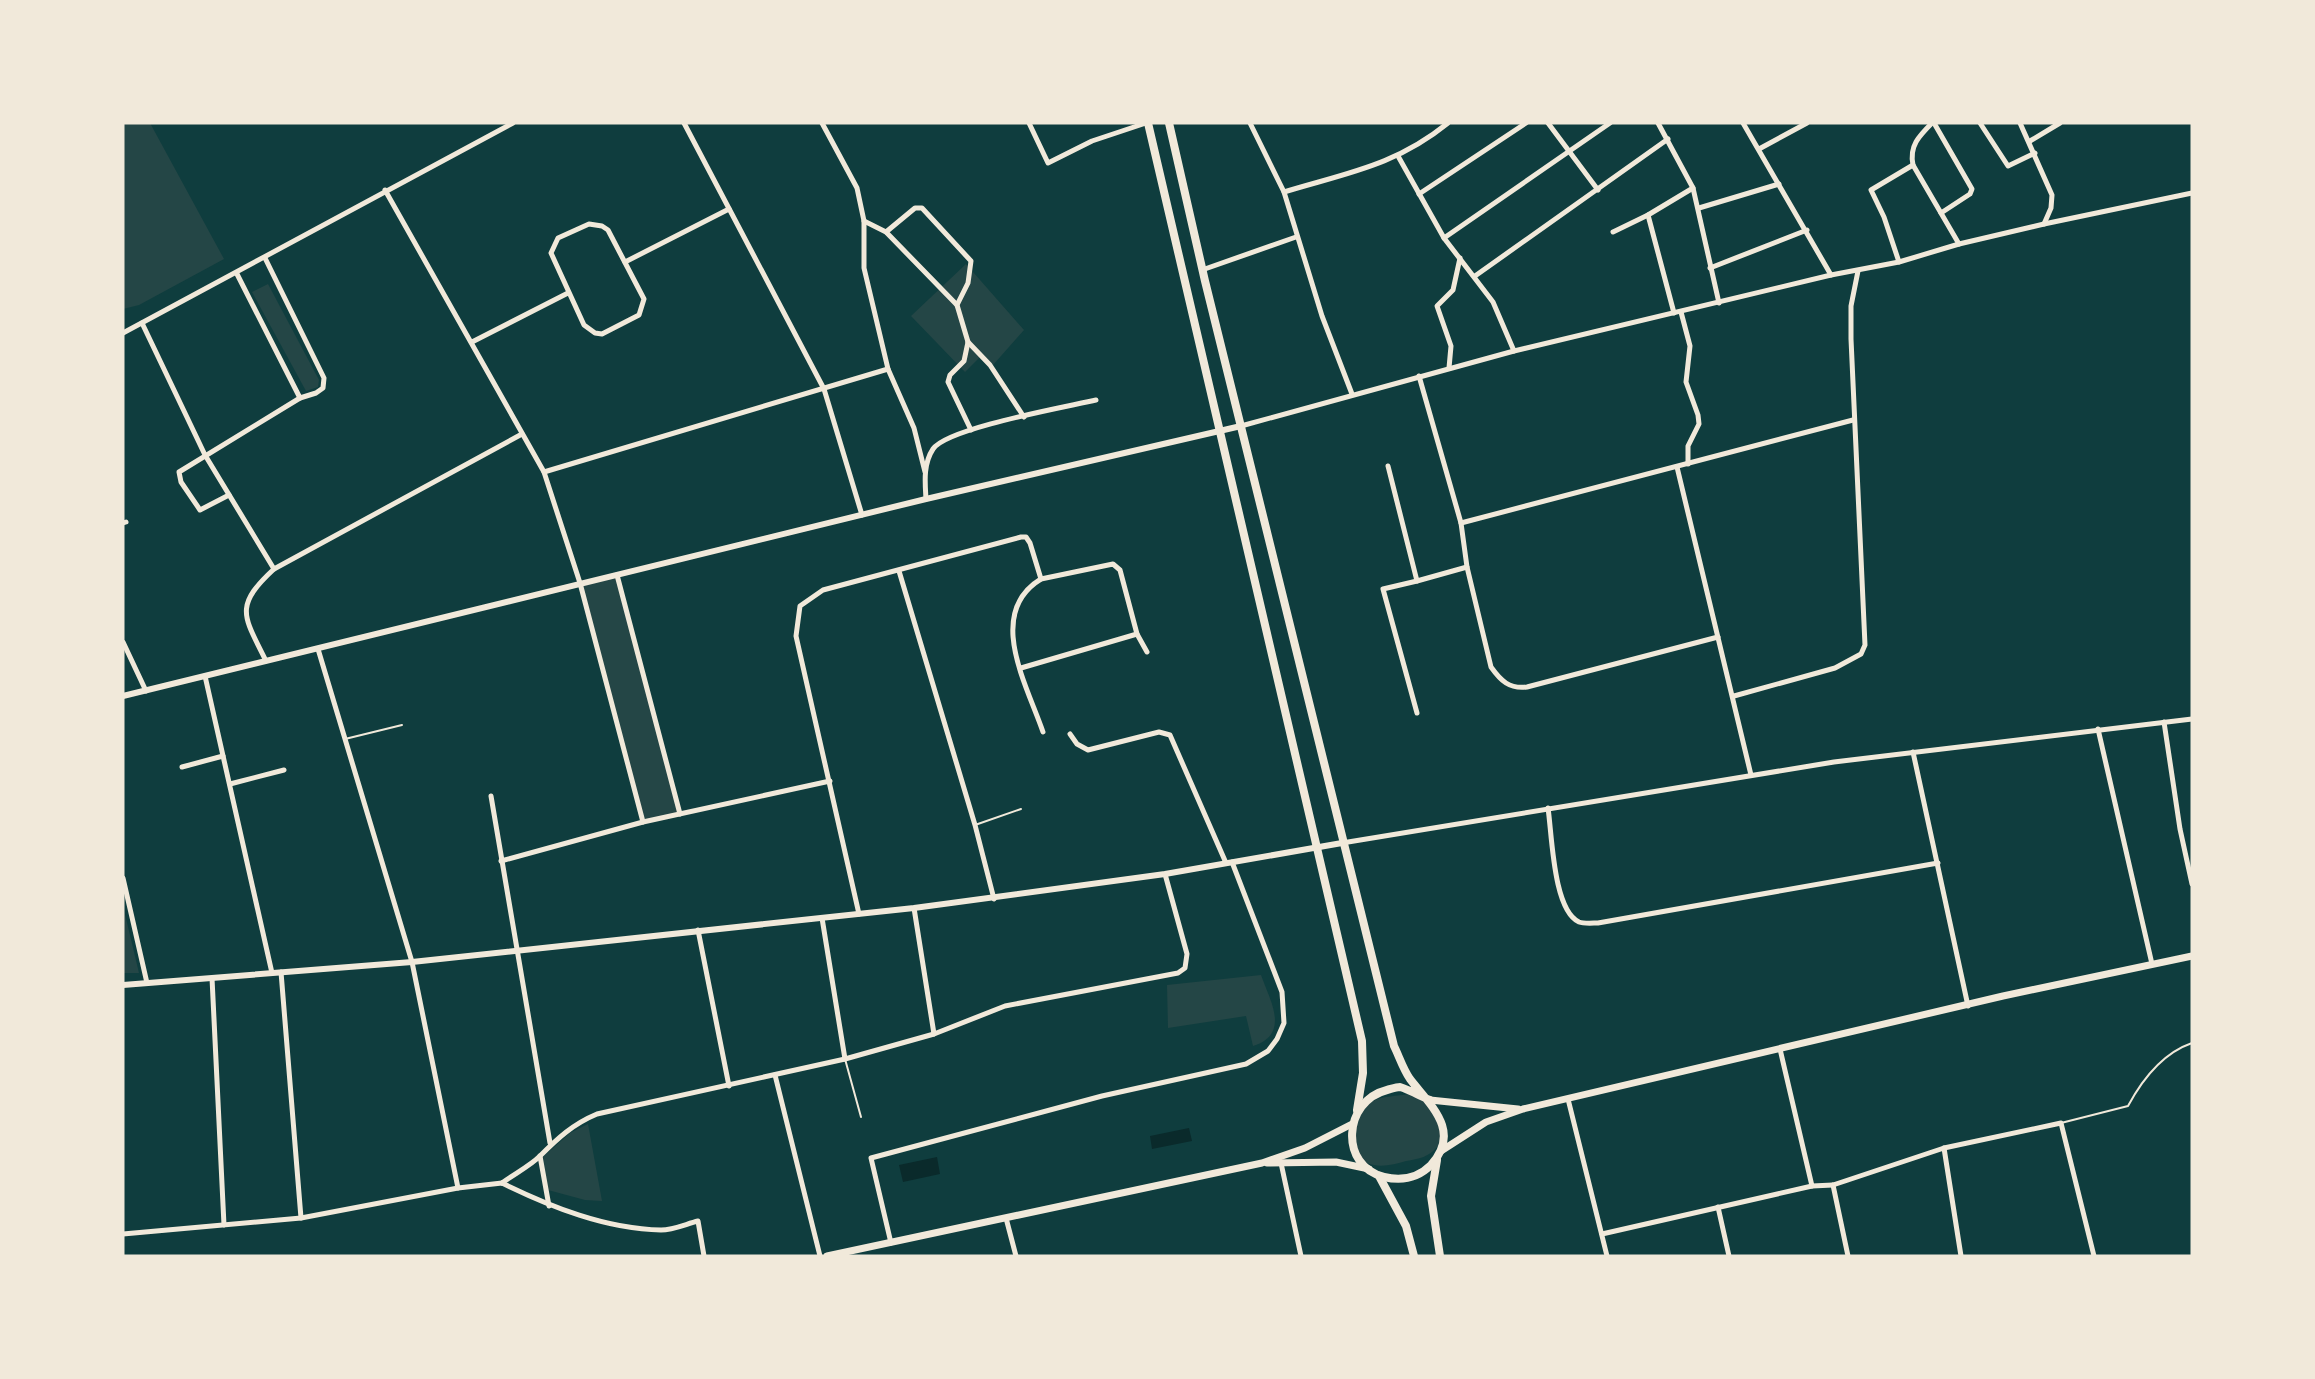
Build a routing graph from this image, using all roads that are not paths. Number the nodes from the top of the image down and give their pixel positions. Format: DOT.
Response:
graph roads {
  1 [pos="513,123"];
  2 [pos="684,123"];
  3 [pos="822,123"];
  4 [pos="1029,123"];
  5 [pos="1147,123"];
  6 [pos="1169,123"];
  7 [pos="1250,123"];
  8 [pos="1448,123"];
  9 [pos="1526,123"];
  10 [pos="1548,123"];
  11 [pos="1610,123"];
  12 [pos="1658,123"];
  13 [pos="1743,123"];
  14 [pos="1805,123"];
  15 [pos="1933,123"];
  16 [pos="1980,123"];
  17 [pos="2020,123"];
  18 [pos="2060,123"];
  19 [pos="1668,140"];
  20 [pos="2030,141"];
  21 [pos="1759,149"];
  22 [pos="1569,153"];
  23 [pos="2035,153"];
  24 [pos="1398,156"];
  25 [pos="1913,165"];
  26 [pos="1779,184"];
  27 [pos="1693,188"];
  28 [pos="385,190"];
  29 [pos="1598,190"];
  30 [pos="1284,192"];
  31 [pos="2192,193"];
  32 [pos="1419,195"];
  33 [pos="729,208"];
  34 [pos="1699,208"];
  35 [pos="1941,213"];
  36 [pos="1648,215"];
  37 [pos="864,221"];
  38 [pos="2044,224"];
  39 [pos="1807,230"];
  40 [pos="885,232"];
  41 [pos="1613,232"];
  42 [pos="1296,237"];
  43 [pos="1444,238"];
  44 [pos="1959,244"];
  45 [pos="265,258"];
  46 [pos="1460,258"];
  47 [pos="625,262"];
  48 [pos="1899,262"];
  49 [pos="1710,268"];
  50 [pos="1202,270"];
  51 [pos="1858,271"];
  52 [pos="237,274"];
  53 [pos="1831,275"];
  54 [pos="1475,276"];
  55 [pos="568,293"];
  56 [pos="1719,303"];
  57 [pos="957,305"];
  58 [pos="1681,312"];
  59 [pos="1674,313"];
  60 [pos="142,323"];
  61 [pos="123,333"];
  62 [pos="472,342"];
  63 [pos="968,342"];
  64 [pos="1514,351"];
  65 [pos="1449,368"];
  66 [pos="888,369"];
  67 [pos="1419,376"];
  68 [pos="824,389"];
  69 [pos="1352,394"];
  70 [pos="300,398"];
  71 [pos="1096,400"];
  72 [pos="1023,417"];
  73 [pos="1853,420"];
  74 [pos="1241,426"];
  75 [pos="971,430"];
  76 [pos="1221,431"];
  77 [pos="522,434"];
  78 [pos="205,455"];
  79 [pos="1688,464"];
  80 [pos="1388,466"];
  81 [pos="1677,467"];
  82 [pos="544,472"];
  83 [pos="925,472"];
  84 [pos="229,495"];
  85 [pos="926,499"];
  86 [pos="859,516"];
  87 [pos="1461,523"];
  88 [pos="1467,567"];
  89 [pos="274,569"];
  90 [pos="899,571"];
  91 [pos="616,575"];
  92 [pos="1041,579"];
  93 [pos="1417,581"];
  94 [pos="580,583"];
  95 [pos="1137,634"];
  96 [pos="1718,637"];
  97 [pos="123,642"];
  98 [pos="318,649"];
  99 [pos="1147,652"];
  100 [pos="266,661"];
  101 [pos="1021,668"];
  102 [pos="205,676"];
  103 [pos="146,691"];
  104 [pos="123,696"];
  105 [pos="1734,696"];
  106 [pos="1417,713"];
  107 [pos="2192,719"];
  108 [pos="2164,722"];
  109 [pos="402,725"];
  110 [pos="2098,729"];
  111 [pos="1043,732"];
  112 [pos="1070,734"];
  113 [pos="345,740"];
  114 [pos="1913,752"];
  115 [pos="223,756"];
  116 [pos="182,767"];
  117 [pos="284,770"];
  118 [pos="1751,775"];
  119 [pos="830,781"];
  120 [pos="230,784"];
  121 [pos="491,796"];
  122 [pos="1548,808"];
  123 [pos="1021,809"];
  124 [pos="680,814"];
  125 [pos="643,822"];
  126 [pos="975,825"];
  127 [pos="1342,843"];
  128 [pos="1318,847"];
  129 [pos="501,861"];
  130 [pos="1229,862"];
  131 [pos="1938,863"];
  132 [pos="1165,874"];
  133 [pos="123,878"];
  134 [pos="2192,884"];
  135 [pos="994,899"];
  136 [pos="914,909"];
  137 [pos="859,914"];
  138 [pos="822,918"];
  139 [pos="698,930"];
  140 [pos="518,950"];
  141 [pos="2192,956"];
  142 [pos="412,962"];
  143 [pos="2152,964"];
  144 [pos="281,972"];
  145 [pos="272,973"];
  146 [pos="212,978"];
  147 [pos="147,983"];
  148 [pos="123,985"];
  149 [pos="1968,1006"];
  150 [pos="934,1034"];
  151 [pos="2192,1043"];
  152 [pos="1780,1049"];
  153 [pos="845,1059"];
  154 [pos="775,1075"];
  155 [pos="729,1086"];
  156 [pos="1569,1099"];
  157 [pos="1430,1100"];
  158 [pos="1523,1109"];
  159 [pos="1356,1112"];
  160 [pos="861,1117"];
  161 [pos="2061,1123"];
  162 [pos="1352,1124"];
  163 [pos="550,1143"];
  164 [pos="1944,1148"];
  165 [pos="1439,1154"];
  166 [pos="540,1156"];
  167 [pos="1280,1160"];
  168 [pos="1369,1170"];
  169 [pos="1379,1176"];
  170 [pos="502,1183"];
  171 [pos="1833,1185"];
  172 [pos="1812,1186"];
  173 [pos="458,1188"];
  174 [pos="549,1206"];
  175 [pos="1718,1207"];
  176 [pos="301,1218"];
  177 [pos="1006,1218"];
  178 [pos="224,1225"];
  179 [pos="123,1234"];
  180 [pos="1602,1234"];
  181 [pos="891,1243"];
  182 [pos="704,1256"];
  183 [pos="820,1256"];
  184 [pos="827,1256"];
  185 [pos="1016,1256"];
  186 [pos="1301,1256"];
  187 [pos="1414,1256"];
  188 [pos="1440,1256"];
  189 [pos="1607,1256"];
  190 [pos="1729,1256"];
  191 [pos="1848,1256"];
  192 [pos="1961,1256"];
  193 [pos="2094,1256"];
  1 -- 28 [label="street"];
  2 -- 33 [label="street"];
  3 -- 37 [label="street"];
  4 -- 5 [label="street"];
  5 -- 76 [label="main road"];
  6 -- 50 [label="main road"];
  7 -- 30 [label="street"];
  8 -- 24 [label="street"];
  9 -- 32 [label="street"];
  10 -- 22 [label="street"];
  11 -- 22 [label="street"];
  12 -- 19 [label="street"];
  13 -- 21 [label="street"];
  14 -- 21 [label="street"];
  15 -- 25 [label="street"];
  15 -- 35 [label="street"];
  16 -- 23 [label="street"];
  17 -- 20 [label="street"];
  18 -- 20 [label="street"];
  19 -- 27 [label="street"];
  19 -- 29 [label="street"];
  20 -- 23 [label="street"];
  21 -- 26 [label="street"];
  22 -- 29 [label="street"];
  22 -- 43 [label="street"];
  23 -- 38 [label="street"];
  24 -- 30 [label="street"];
  24 -- 32 [label="street"];
  25 -- 35 [label="street"];
  25 -- 48 [label="street"];
  26 -- 34 [label="street"];
  26 -- 39 [label="street"];
  27 -- 34 [label="street"];
  27 -- 36 [label="street"];
  28 -- 45 [label="street"];
  28 -- 62 [label="street"];
  29 -- 54 [label="street"];
  30 -- 42 [label="street"];
  31 -- 38 [label="street"];
  32 -- 43 [label="street"];
  33 -- 47 [label="street"];
  33 -- 68 [label="street"];
  34 -- 49 [label="street"];
  35 -- 44 [label="street"];
  36 -- 41 [label="street"];
  36 -- 59 [label="street"];
  37 -- 40 [label="street"];
  37 -- 66 [label="street"];
  38 -- 44 [label="street"];
  39 -- 49 [label="street"];
  39 -- 53 [label="street"];
  40 -- 57 [label="street"];
  40 -- 57 [label="street"];
  42 -- 50 [label="street"];
  42 -- 69 [label="street"];
  43 -- 46 [label="street"];
  44 -- 48 [label="street"];
  45 -- 52 [label="street"];
  45 -- 70 [label="street"];
  46 -- 54 [label="street"];
  46 -- 65 [label="street"];
  47 -- 55 [label="street"];
  47 -- 55 [label="street"];
  48 -- 51 [label="street"];
  49 -- 56 [label="street"];
  50 -- 74 [label="main road"];
  51 -- 53 [label="street"];
  51 -- 73 [label="street"];
  52 -- 60 [label="street"];
  52 -- 70 [label="street"];
  53 -- 56 [label="street"];
  54 -- 64 [label="street"];
  55 -- 62 [label="street"];
  56 -- 58 [label="street"];
  57 -- 63 [label="street"];
  58 -- 59 [label="street"];
  58 -- 79 [label="street"];
  59 -- 64 [label="street"];
  60 -- 61 [label="street"];
  60 -- 78 [label="street"];
  62 -- 77 [label="street"];
  63 -- 72 [label="street"];
  63 -- 75 [label="street"];
  64 -- 65 [label="street"];
  65 -- 67 [label="street"];
  66 -- 68 [label="street"];
  66 -- 83 [label="street"];
  67 -- 69 [label="street"];
  67 -- 87 [label="street"];
  68 -- 82 [label="street"];
  68 -- 86 [label="street"];
  69 -- 74 [label="street"];
  70 -- 78 [label="street"];
  71 -- 72 [label="street"];
  72 -- 75 [label="street"];
  73 -- 79 [label="street"];
  73 -- 105 [label="street"];
  74 -- 76 [label="street"];
  74 -- 127 [label="main road"];
  75 -- 83 [label="street"];
  76 -- 85 [label="street"];
  76 -- 128 [label="main road"];
  77 -- 82 [label="street"];
  77 -- 89 [label="street"];
  78 -- 84 [label="street"];
  78 -- 84 [label="street"];
  79 -- 81 [label="street"];
  80 -- 93 [label="street"];
  81 -- 87 [label="street"];
  81 -- 96 [label="street"];
  82 -- 94 [label="street"];
  83 -- 85 [label="street"];
  84 -- 89 [label="street"];
  85 -- 86 [label="street"];
  86 -- 91 [label="street"];
  87 -- 88 [label="street"];
  88 -- 93 [label="street"];
  88 -- 96 [label="street"];
  89 -- 100 [label="street"];
  90 -- 92 [label="street"];
  90 -- 119 [label="street"];
  90 -- 126 [label="street"];
  91 -- 94 [label="street"];
  91 -- 124 [label="street"];
  92 -- 95 [label="street"];
  92 -- 101 [label="street"];
  93 -- 106 [label="street"];
  94 -- 98 [label="street"];
  94 -- 125 [label="street"];
  95 -- 99 [label="street"];
  95 -- 101 [label="street"];
  96 -- 105 [label="street"];
  97 -- 103 [label="street"];
  98 -- 100 [label="street"];
  98 -- 113 [label="street"];
  100 -- 102 [label="street"];
  101 -- 111 [label="street"];
  102 -- 103 [label="street"];
  102 -- 115 [label="street"];
  103 -- 104 [label="street"];
  105 -- 118 [label="street"];
  107 -- 108 [label="street"];
  108 -- 110 [label="street"];
  108 -- 134 [label="street"];
  109 -- 113 [label="lane"];
  110 -- 114 [label="street"];
  110 -- 143 [label="street"];
  112 -- 130 [label="street"];
  113 -- 142 [label="street"];
  114 -- 118 [label="street"];
  114 -- 131 [label="street"];
  115 -- 116 [label="street"];
  115 -- 120 [label="street"];
  117 -- 120 [label="street"];
  118 -- 122 [label="street"];
  119 -- 124 [label="street"];
  119 -- 137 [label="street"];
  120 -- 145 [label="street"];
  121 -- 129 [label="street"];
  122 -- 127 [label="street"];
  122 -- 131 [label="street"];
  123 -- 126 [label="lane"];
  124 -- 125 [label="street"];
  125 -- 129 [label="street"];
  126 -- 135 [label="street"];
  127 -- 128 [label="street"];
  127 -- 157 [label="main road"];
  128 -- 130 [label="street"];
  128 -- 159 [label="main road"];
  129 -- 140 [label="street"];
  130 -- 132 [label="street"];
  130 -- 181 [label="street"];
  131 -- 149 [label="street"];
  132 -- 135 [label="street"];
  132 -- 150 [label="street"];
  133 -- 147 [label="street"];
  135 -- 136 [label="street"];
  136 -- 137 [label="street"];
  136 -- 150 [label="street"];
  137 -- 138 [label="street"];
  138 -- 139 [label="street"];
  138 -- 153 [label="street"];
  139 -- 140 [label="street"];
  139 -- 155 [label="street"];
  140 -- 142 [label="street"];
  140 -- 163 [label="street"];
  141 -- 143 [label="main road"];
  142 -- 144 [label="street"];
  142 -- 173 [label="street"];
  143 -- 149 [label="main road"];
  144 -- 145 [label="street"];
  144 -- 176 [label="street"];
  145 -- 146 [label="street"];
  146 -- 147 [label="street"];
  146 -- 178 [label="street"];
  147 -- 148 [label="street"];
  149 -- 152 [label="main road"];
  150 -- 153 [label="street"];
  151 -- 161 [label="lane"];
  152 -- 156 [label="main road"];
  152 -- 172 [label="street"];
  153 -- 154 [label="street"];
  153 -- 160 [label="lane"];
  154 -- 155 [label="street"];
  154 -- 183 [label="street"];
  155 -- 163 [label="street"];
  156 -- 158 [label="main road"];
  156 -- 180 [label="street"];
  157 -- 158 [label="main road"];
  157 -- 159 [label="main road"];
  157 -- 165 [label="main road"];
  158 -- 165 [label="main road"];
  159 -- 162 [label="main road"];
  161 -- 164 [label="street"];
  161 -- 193 [label="street"];
  162 -- 167 [label="main road"];
  162 -- 168 [label="main road"];
  163 -- 166 [label="street"];
  164 -- 171 [label="street"];
  164 -- 192 [label="street"];
  165 -- 169 [label="main road"];
  165 -- 188 [label="main road"];
  166 -- 170 [label="street"];
  166 -- 174 [label="street"];
  167 -- 168 [label="main road"];
  167 -- 177 [label="main road"];
  167 -- 186 [label="street"];
  168 -- 169 [label="main road"];
  169 -- 187 [label="main road"];
  170 -- 173 [label="street"];
  170 -- 174 [label="street"];
  171 -- 172 [label="street"];
  171 -- 191 [label="street"];
  172 -- 175 [label="street"];
  173 -- 176 [label="street"];
  174 -- 182 [label="street"];
  175 -- 180 [label="street"];
  175 -- 190 [label="street"];
  176 -- 178 [label="street"];
  177 -- 181 [label="main road"];
  177 -- 185 [label="street"];
  178 -- 179 [label="street"];
  180 -- 189 [label="street"];
  181 -- 184 [label="main road"];
}
